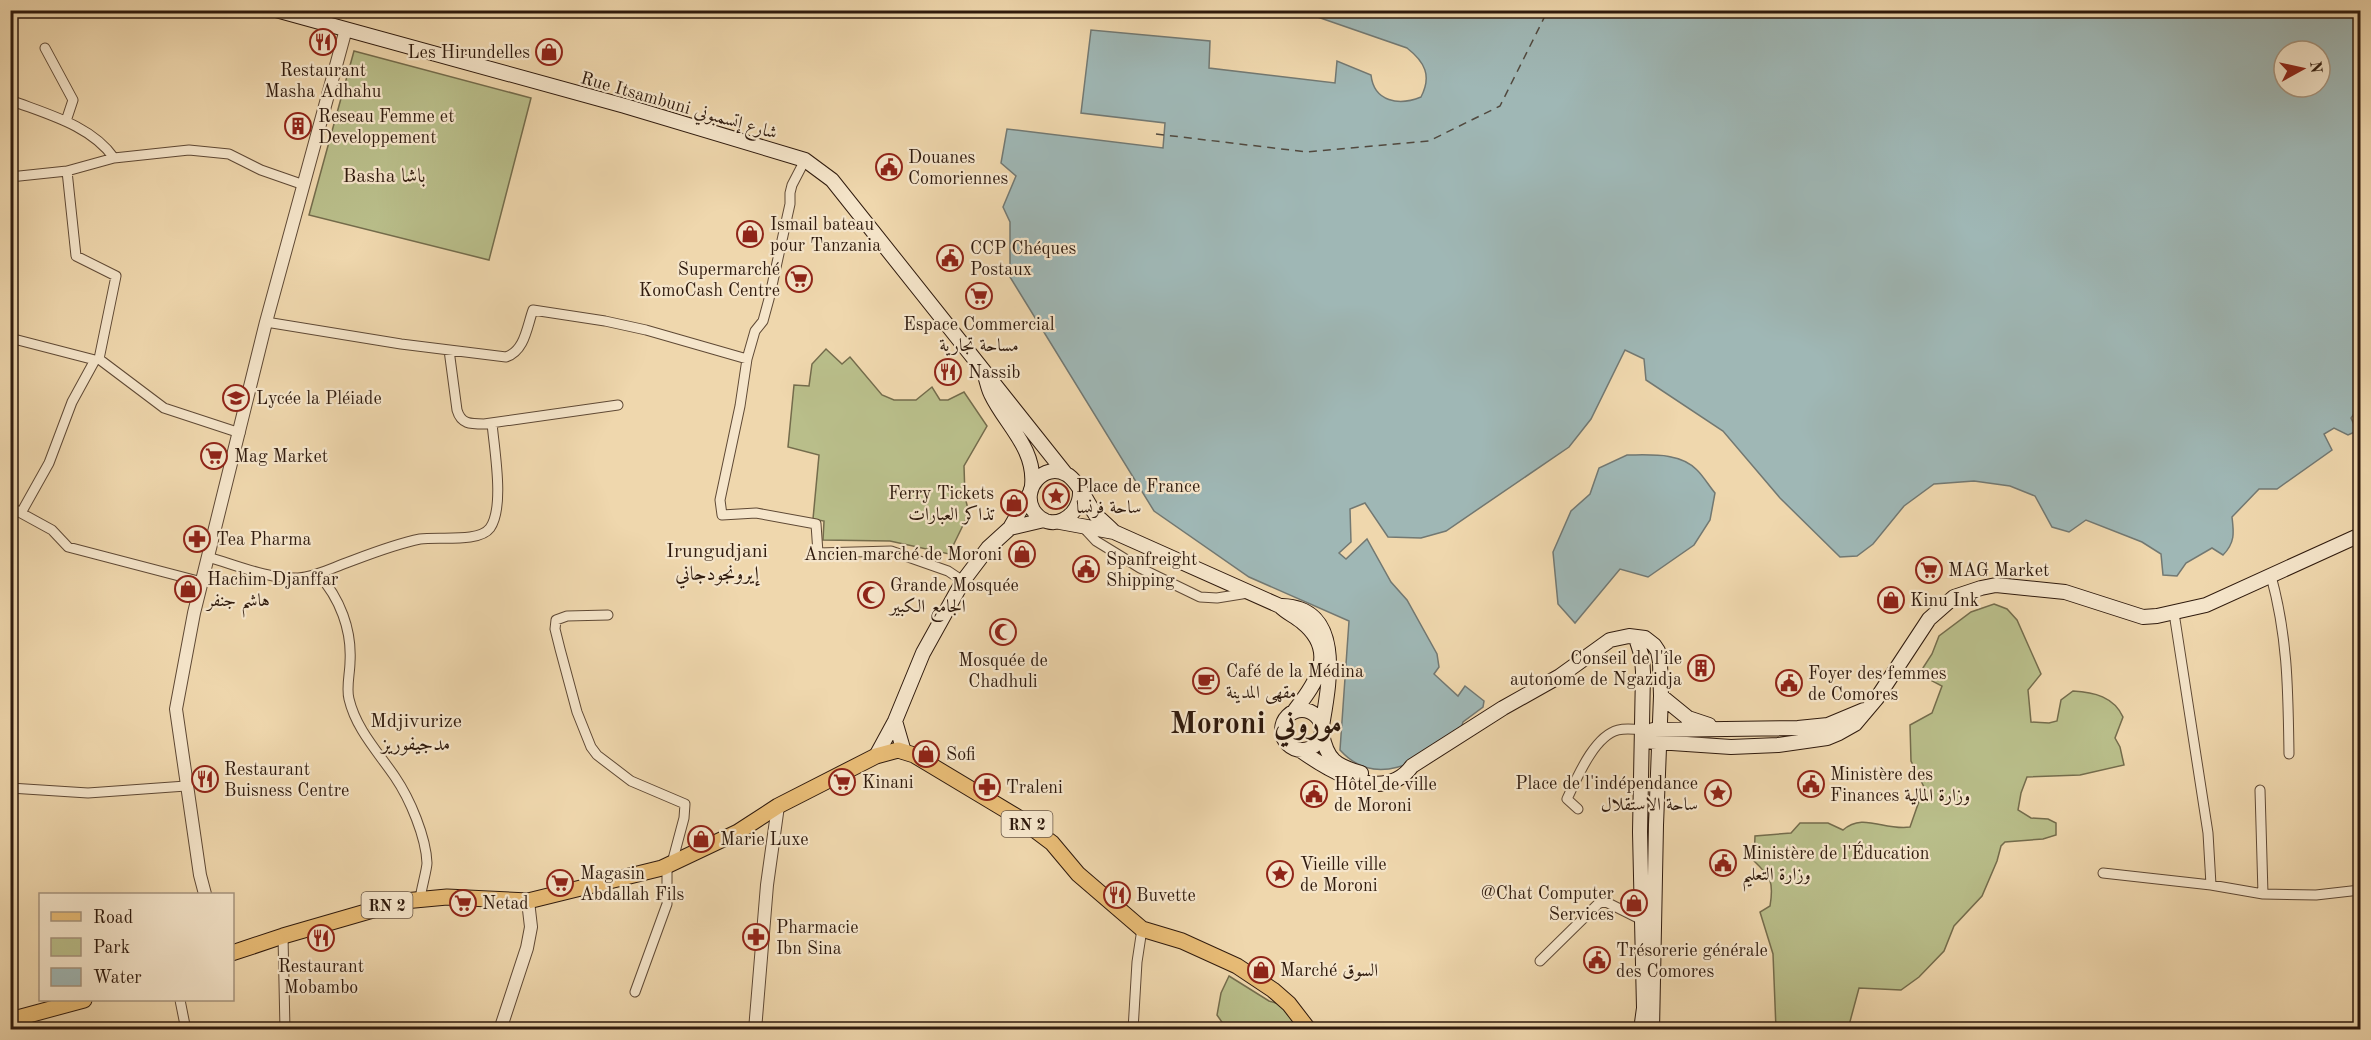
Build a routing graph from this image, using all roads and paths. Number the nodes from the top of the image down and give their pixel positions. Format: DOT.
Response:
graph roads {
  1 [pos="276,10"];
  2 [pos="346,29"];
  3 [pos="45,48"];
  4 [pos="10,100"];
  5 [pos="66,121"];
  6 [pos="114,158"];
  7 [pos="805,160"];
  8 [pos="67,171"];
  9 [pos="10,177"];
  10 [pos="304,185"];
  11 [pos="266,322"];
  12 [pos="10,338"];
  13 [pos="449,350"];
  14 [pos="747,359"];
  15 [pos="97,360"];
  16 [pos="984,371"];
  17 [pos="618,405"];
  18 [pos="492,423"];
  19 [pos="240,433"];
  20 [pos="1065,473"];
  21 [pos="1031,490"];
  22 [pos="1080,492"];
  23 [pos="10,507"];
  24 [pos="21,513"];
  25 [pos="1044,520"];
  26 [pos="1060,522"];
  27 [pos="1081,525"];
  28 [pos="1010,528"];
  29 [pos="1114,532"];
  30 [pos="2361,535"];
  31 [pos="208,557"];
  32 [pos="318,574"];
  33 [pos="2271,576"];
  34 [pos="963,581"];
  35 [pos="202,582"];
  36 [pos="1248,592"];
  37 [pos="1280,606"];
  38 [pos="2174,613"];
  39 [pos="608,615"];
  40 [pos="1636,638"];
  41 [pos="1661,696"];
  42 [pos="1866,709"];
  43 [pos="1295,711"];
  44 [pos="895,721"];
  45 [pos="1729,728"];
  46 [pos="1322,730"];
  47 [pos="1642,735"];
  48 [pos="1660,736"];
  49 [pos="1300,750"];
  50 [pos="904,752"];
  51 [pos="2289,754"];
  52 [pos="876,756"];
  53 [pos="1412,766"];
  54 [pos="186,786"];
  55 [pos="10,788"];
  56 [pos="2260,790"];
  57 [pos="778,806"];
  58 [pos="1578,809"];
  59 [pos="669,865"];
  60 [pos="2103,873"];
  61 [pos="2211,885"];
  62 [pos="2361,890"];
  63 [pos="205,893"];
  64 [pos="2263,894"];
  65 [pos="420,899"];
  66 [pos="528,901"];
  67 [pos="1648,922"];
  68 [pos="1142,929"];
  69 [pos="283,936"];
  70 [pos="234,941"];
  71 [pos="251,947"];
  72 [pos="234,952"];
  73 [pos="1540,961"];
  74 [pos="635,992"];
  75 [pos="77,1001"];
  76 [pos="180,1001"];
  77 [pos="10,1020"];
  78 [pos="186,1029"];
  79 [pos="285,1029"];
  80 [pos="500,1029"];
  81 [pos="755,1029"];
  82 [pos="1133,1029"];
  83 [pos="1309,1029"];
  84 [pos="1641,1029"];
  85 [pos="1652,1029"];
  1 -- 2 [label="main road, Rue Itsambuni شارع إتسمبوني"];
  2 -- 7 [label="main road, Rue Itsambuni شارع إتسمبوني"];
  2 -- 10 [label="street"];
  3 -- 5 [label="street"];
  4 -- 5 [label="street"];
  5 -- 6 [label="street"];
  6 -- 8 [label="street"];
  6 -- 10 [label="street"];
  7 -- 14 [label="street"];
  7 -- 16 [label="main road, Rue Itsambuni شارع إتسمبوني"];
  8 -- 9 [label="street"];
  8 -- 15 [label="street"];
  10 -- 11 [label="street"];
  11 -- 13 [label="street"];
  11 -- 19 [label="street"];
  12 -- 15 [label="street"];
  13 -- 14 [label="street"];
  13 -- 18 [label="street"];
  14 -- 34 [label="street"];
  15 -- 19 [label="street"];
  15 -- 24 [label="street"];
  16 -- 20 [label="main road, Rue Itsambuni شارع إتسمبوني"];
  16 -- 21 [label="main road, Rue Itsambuni شارع إتسمبوني"];
  17 -- 18 [label="street"];
  18 -- 32 [label="street"];
  19 -- 31 [label="street"];
  20 -- 21 [label="main road"];
  20 -- 22 [label="main road"];
  21 -- 25 [label="main road"];
  21 -- 28 [label="main road"];
  22 -- 26 [label="main road"];
  22 -- 29 [label="main road"];
  23 -- 24 [label="street"];
  24 -- 35 [label="street"];
  25 -- 26 [label="main road"];
  25 -- 28 [label="main road"];
  26 -- 27 [label="main road"];
  27 -- 29 [label="main road"];
  27 -- 36 [label="street"];
  28 -- 34 [label="main road"];
  29 -- 36 [label="main road"];
  30 -- 33 [label="main road"];
  31 -- 32 [label="street"];
  31 -- 35 [label="street"];
  32 -- 65 [label="street"];
  33 -- 38 [label="main road"];
  33 -- 51 [label="street"];
  34 -- 44 [label="main road"];
  35 -- 54 [label="street"];
  36 -- 37 [label="main road"];
  37 -- 43 [label="main road"];
  37 -- 46 [label="main road"];
  38 -- 42 [label="main road"];
  38 -- 61 [label="street"];
  39 -- 59 [label="street"];
  40 -- 41 [label="main road"];
  40 -- 47 [label="main road"];
  40 -- 53 [label="main road"];
  41 -- 45 [label="main road"];
  41 -- 48 [label="main road"];
  42 -- 45 [label="main road"];
  42 -- 48 [label="main road"];
  43 -- 46 [label="main road"];
  43 -- 49 [label="main road"];
  44 -- 50 [label="main road"];
  44 -- 52 [label="main road"];
  45 -- 48 [label="main road"];
  46 -- 49 [label="main road"];
  46 -- 53 [label="main road"];
  47 -- 48 [label="main road"];
  47 -- 58 [label="street"];
  47 -- 67 [label="main road"];
  48 -- 67 [label="main road"];
  49 -- 53 [label="main road"];
  50 -- 52 [label="main road, RN 2"];
  50 -- 68 [label="main road, RN 2"];
  52 -- 57 [label="main road, RN 2"];
  54 -- 55 [label="street"];
  54 -- 63 [label="street"];
  56 -- 64 [label="street"];
  57 -- 59 [label="main road, RN 2"];
  57 -- 81 [label="street"];
  59 -- 66 [label="main road, RN 2"];
  59 -- 74 [label="street"];
  60 -- 61 [label="street"];
  61 -- 64 [label="street"];
  62 -- 64 [label="street"];
  65 -- 66 [label="main road, RN 2"];
  65 -- 69 [label="main road, RN 2"];
  66 -- 80 [label="street"];
  67 -- 73 [label="street"];
  67 -- 84 [label="main road"];
  67 -- 85 [label="main road"];
  68 -- 82 [label="street"];
  68 -- 83 [label="main road, RN 2"];
  69 -- 71 [label="main road, RN 2"];
  69 -- 79 [label="street"];
  70 -- 71 [label="main road"];
  71 -- 72 [label="main road, RN 2"];
  75 -- 77 [label="main road"];
  76 -- 78 [label="street"];
}
